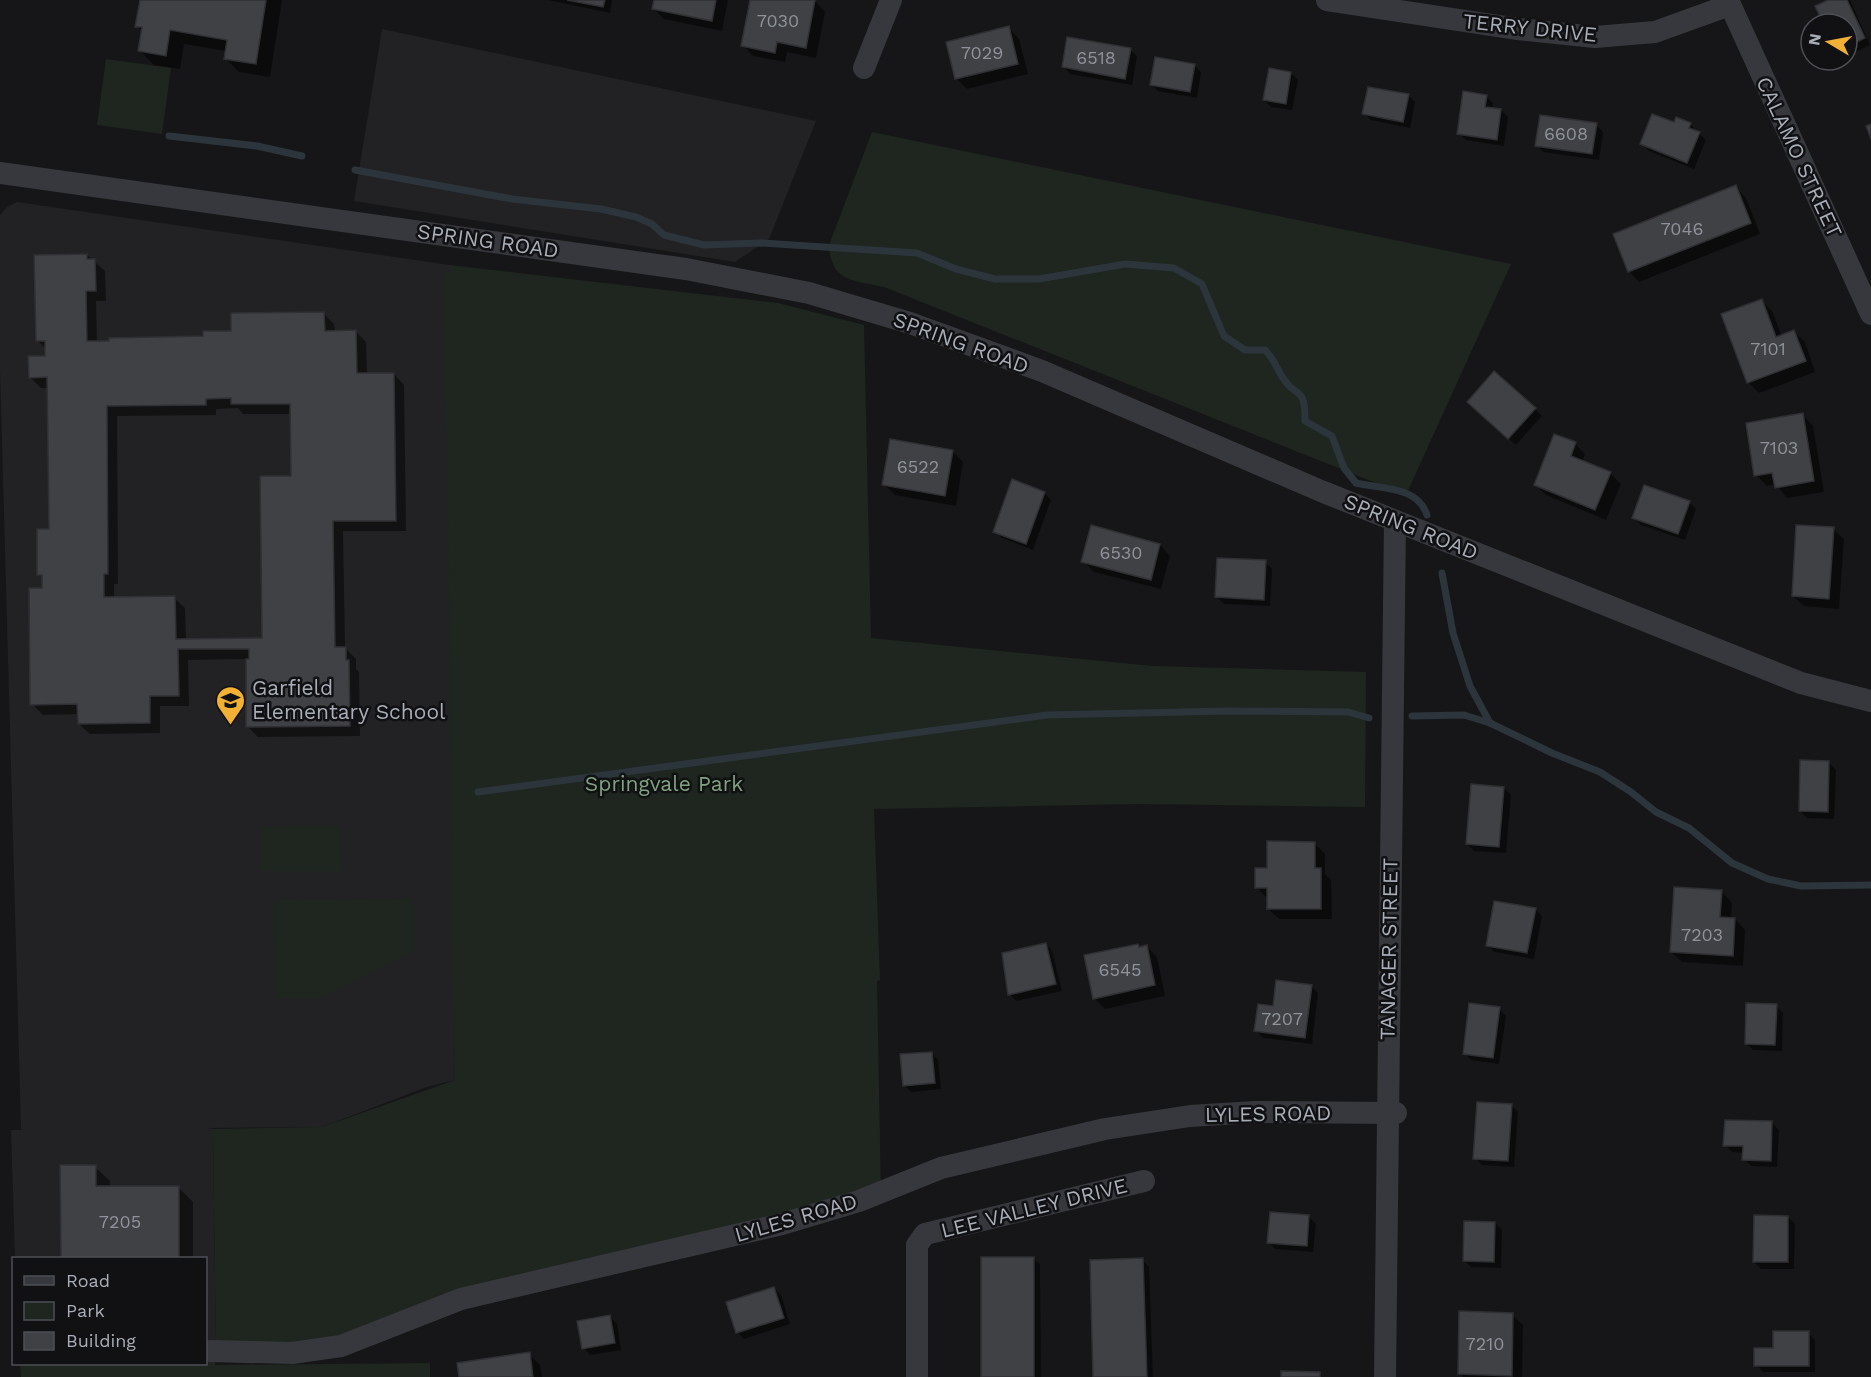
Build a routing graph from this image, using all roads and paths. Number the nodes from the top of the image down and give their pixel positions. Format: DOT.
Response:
graph roads {
  1 [pos="891,0"];
  2 [pos="1326,0"];
  3 [pos="1729,2"];
  4 [pos="864,68"];
  5 [pos="0,173"];
  6 [pos="1871,314"];
  7 [pos="1395,521"];
  8 [pos="1871,701"];
  9 [pos="1391,1113"];
  10 [pos="1144,1181"];
  11 [pos="210,1351"];
  12 [pos="917,1377"];
  13 [pos="1385,1377"];
  1 -- 4 [label="street"];
  2 -- 3 [label="street, TERRY DRIVE"];
  3 -- 6 [label="street, CALAMO STREET"];
  5 -- 7 [label="street, SPRING ROAD"];
  7 -- 8 [label="street, SPRING ROAD"];
  7 -- 9 [label="street, TANAGER STREET"];
  9 -- 11 [label="street, LYLES ROAD"];
  9 -- 13 [label="street, TANAGER STREET"];
  10 -- 12 [label="street, LEE VALLEY DRIVE"];
}
